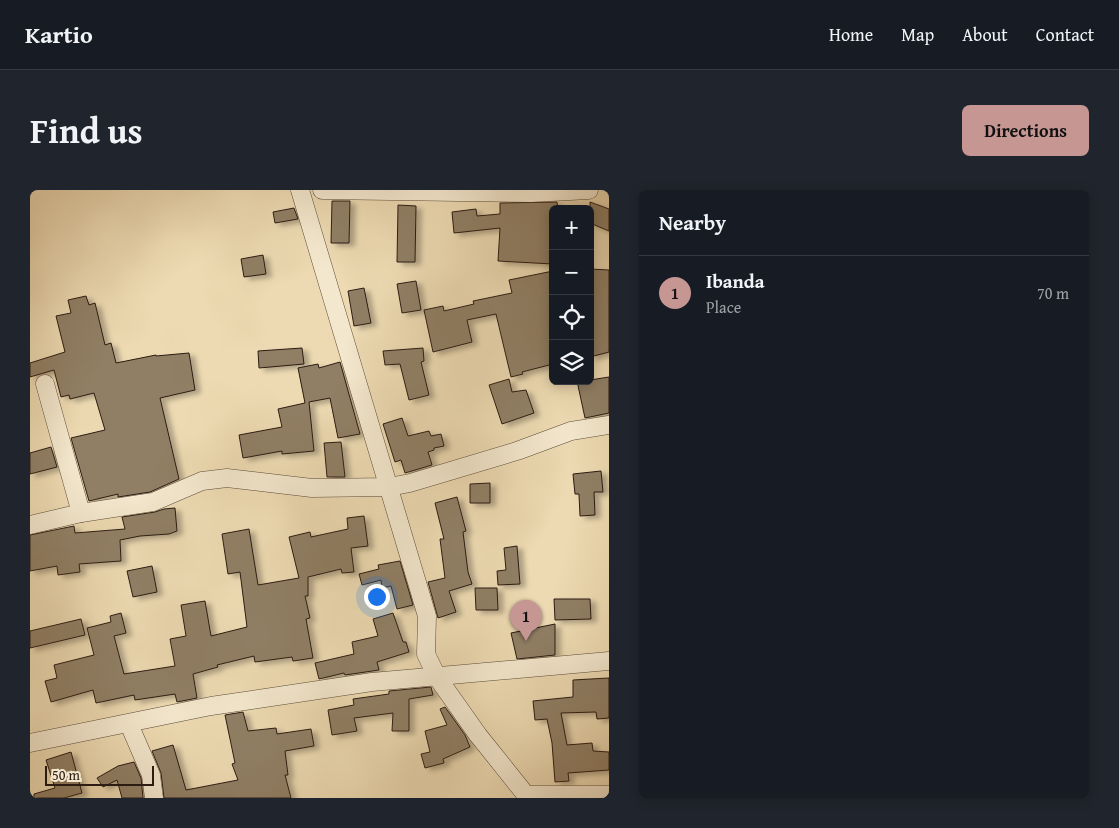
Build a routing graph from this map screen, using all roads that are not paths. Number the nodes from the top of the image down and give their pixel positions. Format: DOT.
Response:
graph roads {
  1 [pos="300,190"];
  2 [pos="322,190"];
  3 [pos="589,190"];
  4 [pos="45,384"];
  5 [pos="609,425"];
  6 [pos="389,487"];
  7 [pos="81,513"];
  8 [pos="30,525"];
  9 [pos="609,661"];
  10 [pos="437,677"];
  11 [pos="129,724"];
  12 [pos="30,743"];
  13 [pos="609,795"];
  14 [pos="526,796"];
  15 [pos="154,798"];
  1 -- 6 [label="street"];
  2 -- 3 [label="street"];
  4 -- 7 [label="street"];
  5 -- 6 [label="street"];
  6 -- 7 [label="street"];
  6 -- 10 [label="street"];
  7 -- 8 [label="street"];
  9 -- 10 [label="street"];
  10 -- 11 [label="street"];
  10 -- 14 [label="street"];
  11 -- 12 [label="street"];
  11 -- 15 [label="street"];
  13 -- 14 [label="street"];
}
